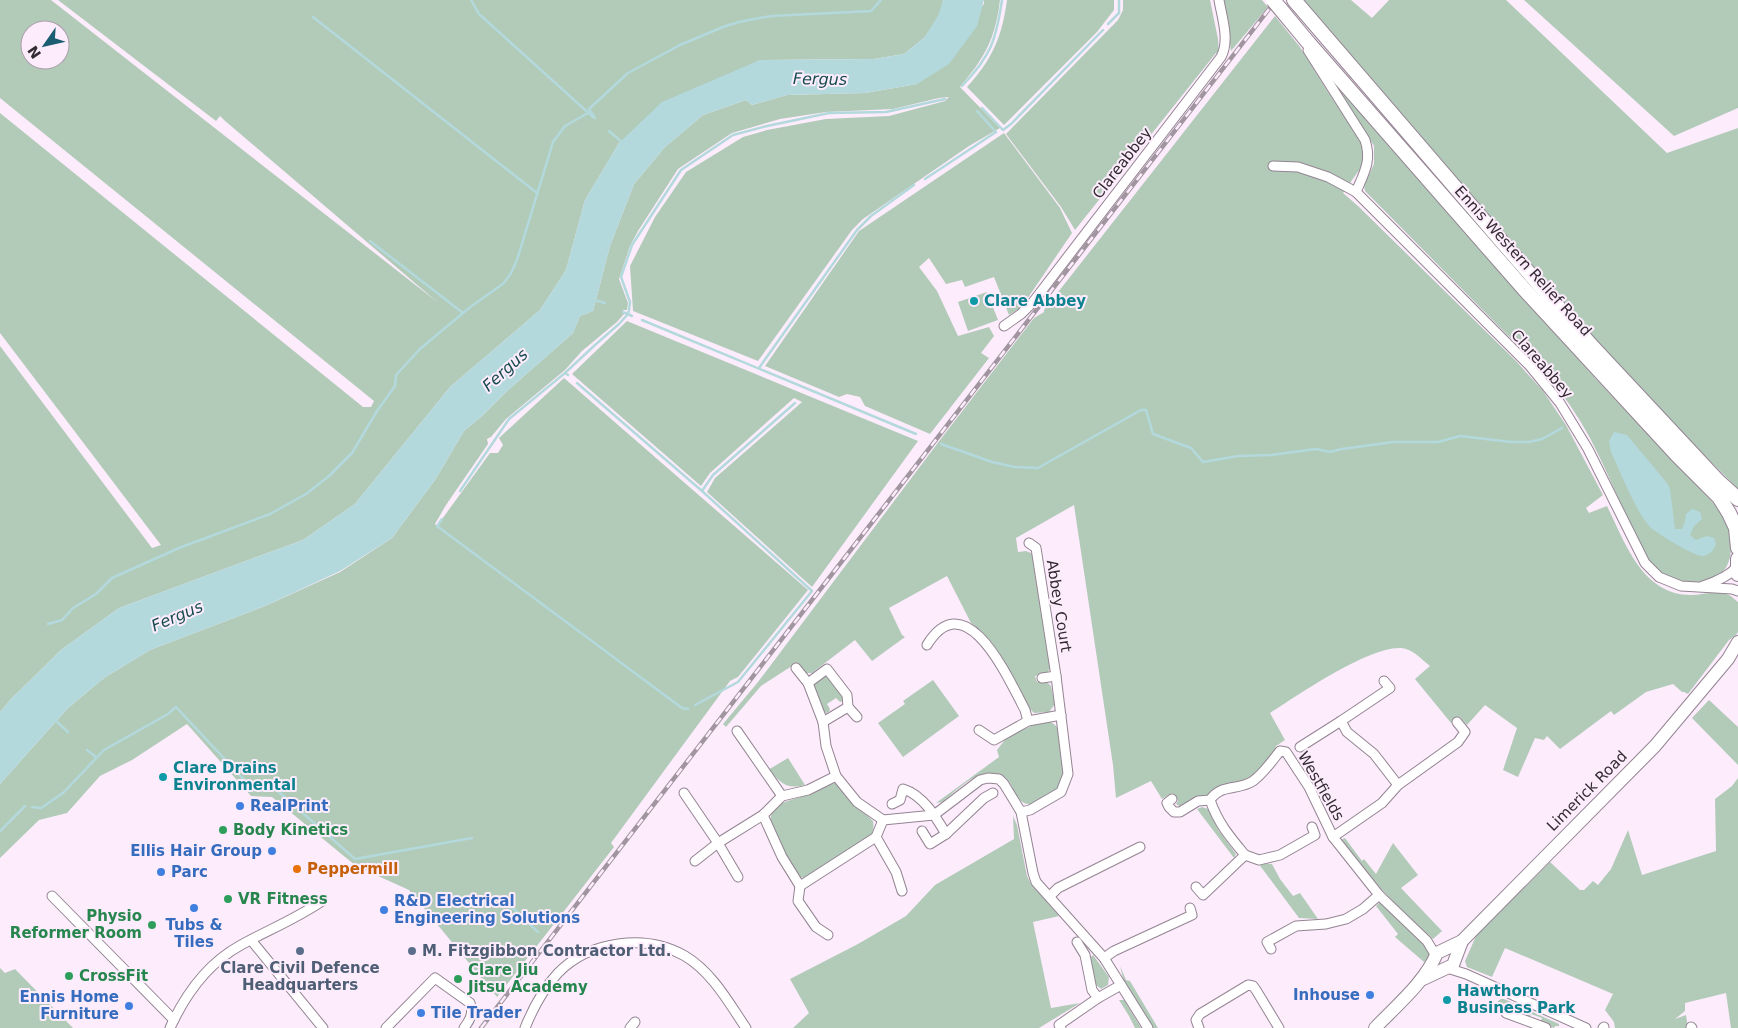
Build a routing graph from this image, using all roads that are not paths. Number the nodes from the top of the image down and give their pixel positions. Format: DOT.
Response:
graph roads {
  1 [pos="1219,0"];
  2 [pos="1273,0"];
  3 [pos="1294,0"];
  4 [pos="1307,45"];
  5 [pos="1273,166"];
  6 [pos="1356,192"];
  7 [pos="1004,326"];
  8 [pos="1738,499"];
  9 [pos="1029,543"];
  10 [pos="1738,548"];
  11 [pos="1738,566"];
  12 [pos="1698,588"];
  13 [pos="1738,591"];
  14 [pos="1738,642"];
  15 [pos="927,645"];
  16 [pos="1738,650"];
  17 [pos="1728,659"];
  18 [pos="796,668"];
  19 [pos="1056,676"];
  20 [pos="1042,678"];
  21 [pos="1384,681"];
  22 [pos="808,683"];
  23 [pos="848,707"];
  24 [pos="1061,715"];
  25 [pos="858,717"];
  26 [pos="1028,721"];
  27 [pos="1341,721"];
  28 [pos="823,722"];
  29 [pos="1457,722"];
  30 [pos="737,730"];
  31 [pos="979,730"];
  32 [pos="1300,747"];
  33 [pos="836,776"];
  34 [pos="1398,785"];
  35 [pos="993,793"];
  36 [pos="684,794"];
  37 [pos="782,796"];
  38 [pos="1172,799"];
  39 [pos="1210,800"];
  40 [pos="892,804"];
  41 [pos="1021,812"];
  42 [pos="763,815"];
  43 [pos="934,815"];
  44 [pos="883,820"];
  45 [pos="1312,827"];
  46 [pos="922,831"];
  47 [pos="946,834"];
  48 [pos="876,837"];
  49 [pos="1334,837"];
  50 [pos="718,843"];
  51 [pos="1140,847"];
  52 [pos="1245,856"];
  53 [pos="695,861"];
  54 [pos="738,877"];
  55 [pos="800,886"];
  56 [pos="1196,887"];
  57 [pos="902,891"];
  58 [pos="1379,895"];
  59 [pos="52,896"];
  60 [pos="1050,896"];
  61 [pos="322,901"];
  62 [pos="1190,908"];
  63 [pos="828,934"];
  64 [pos="251,940"];
  65 [pos="1077,942"];
  66 [pos="1271,949"];
  67 [pos="1104,958"];
  68 [pos="1445,959"];
  69 [pos="1121,985"];
  70 [pos="1098,998"];
  71 [pos="1506,1013"];
  72 [pos="172,1024"];
  73 [pos="1568,1024"];
  74 [pos="323,1028"];
  75 [pos="386,1028"];
  76 [pos="464,1028"];
  77 [pos="525,1028"];
  78 [pos="746,1028"];
  79 [pos="1061,1028"];
  80 [pos="1148,1028"];
  81 [pos="1199,1028"];
  82 [pos="1279,1028"];
  83 [pos="1375,1028"];
  84 [pos="1546,1028"];
  85 [pos="1586,1028"];
  1 -- 7 [label="street, Clareabbey"];
  2 -- 4 [label="main road, Ennis Western Relief Road, bridge"];
  3 -- 8 [label="main road, Ennis Western Relief Road"];
  4 -- 6 [label="street"];
  4 -- 10 [label="main road, Ennis Western Relief Road"];
  5 -- 6 [label="street, Clareabbey"];
  6 -- 12 [label="street, Clareabbey"];
  9 -- 19 [label="street, Abbey Court"];
  11 -- 12 [label="street"];
  12 -- 13 [label="street, Clareabbey"];
  14 -- 17 [label="main road"];
  15 -- 26 [label="street"];
  16 -- 17 [label="main road"];
  17 -- 68 [label="main road, Limerick Road"];
  18 -- 22 [label="street"];
  19 -- 20 [label="street, Abbey Court"];
  19 -- 24 [label="street, Abbey Court"];
  21 -- 27 [label="street, Westfields"];
  22 -- 23 [label="street"];
  22 -- 28 [label="street"];
  23 -- 25 [label="street"];
  23 -- 28 [label="street"];
  24 -- 26 [label="street"];
  24 -- 41 [label="street, Abbey Court"];
  26 -- 31 [label="street"];
  27 -- 32 [label="street, Westfields"];
  27 -- 34 [label="street"];
  28 -- 33 [label="street"];
  29 -- 34 [label="street, Westfields"];
  30 -- 37 [label="street"];
  33 -- 37 [label="street"];
  33 -- 44 [label="street"];
  34 -- 49 [label="street, Westfields"];
  35 -- 47 [label="street"];
  36 -- 50 [label="street"];
  37 -- 42 [label="street"];
  38 -- 39 [label="street, Westfields"];
  39 -- 49 [label="street, Westfields"];
  39 -- 52 [label="street"];
  40 -- 43 [label="street"];
  41 -- 43 [label="street"];
  41 -- 60 [label="street"];
  42 -- 50 [label="street"];
  42 -- 55 [label="street"];
  43 -- 44 [label="street"];
  43 -- 47 [label="street"];
  44 -- 48 [label="street"];
  45 -- 52 [label="street, Westfields"];
  46 -- 47 [label="street"];
  48 -- 55 [label="street"];
  48 -- 57 [label="street"];
  49 -- 58 [label="street, Westfields"];
  50 -- 53 [label="street"];
  50 -- 54 [label="street"];
  51 -- 60 [label="street"];
  52 -- 56 [label="street"];
  55 -- 63 [label="street"];
  58 -- 66 [label="street"];
  58 -- 68 [label="street, Westfields"];
  59 -- 72 [label="street"];
  60 -- 67 [label="street"];
  61 -- 64 [label="street"];
  62 -- 67 [label="street"];
  64 -- 72 [label="street"];
  64 -- 74 [label="street"];
  65 -- 70 [label="street"];
  67 -- 69 [label="street"];
  68 -- 73 [label="street, Westfields"];
  68 -- 83 [label="main road, Limerick Road"];
  69 -- 70 [label="street"];
  69 -- 80 [label="street"];
  70 -- 79 [label="street"];
  71 -- 84 [label="street"];
  73 -- 85 [label="street"];
  75 -- 76 [label="street"];
  77 -- 78 [label="street"];
  81 -- 82 [label="street"];
}
